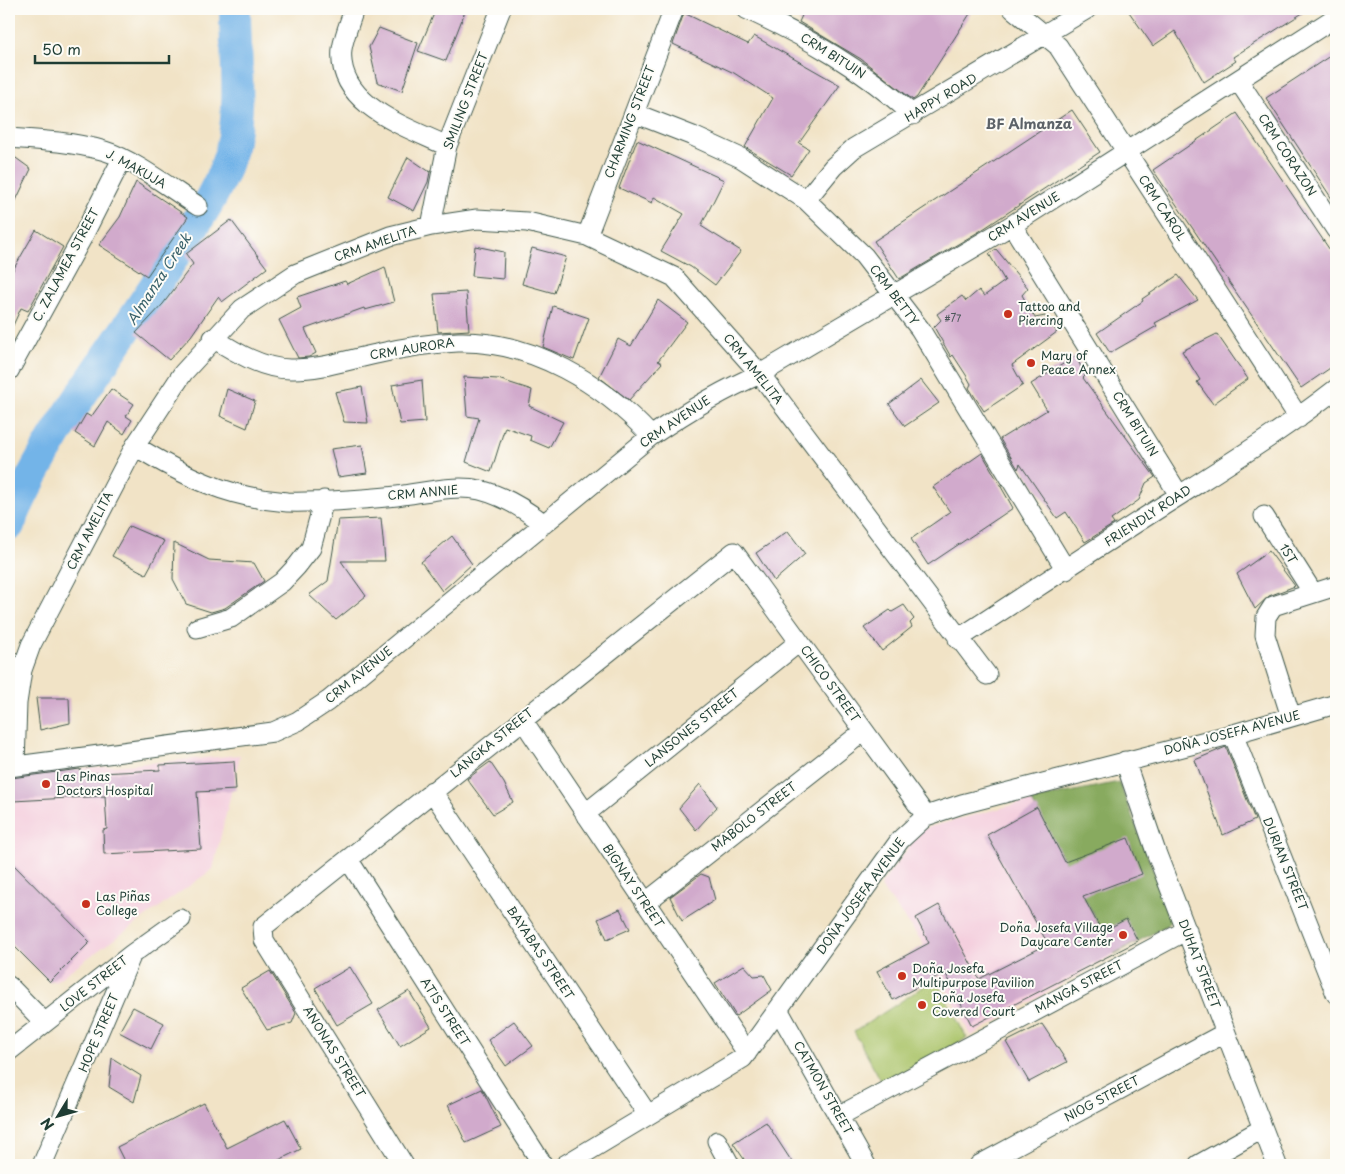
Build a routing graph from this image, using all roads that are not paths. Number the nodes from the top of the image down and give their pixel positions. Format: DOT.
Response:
graph roads {
  1 [pos="354,9"];
  2 [pos="501,9"];
  3 [pos="674,9"];
  4 [pos="746,9"];
  5 [pos="1013,9"];
  6 [pos="1087,9"];
  7 [pos="1336,17"];
  8 [pos="1046,36"];
  9 [pos="1238,80"];
  10 [pos="634,114"];
  11 [pos="913,115"];
  12 [pos="9,138"];
  13 [pos="447,146"];
  14 [pos="1126,152"];
  15 [pos="122,159"];
  16 [pos="806,200"];
  17 [pos="198,206"];
  18 [pos="1012,225"];
  19 [pos="431,226"];
  20 [pos="1336,230"];
  21 [pos="587,236"];
  22 [pos="895,295"];
  23 [pos="213,338"];
  24 [pos="9,371"];
  25 [pos="760,374"];
  26 [pos="1336,389"];
  27 [pos="1298,418"];
  28 [pos="651,436"];
  29 [pos="135,446"];
  30 [pos="1179,495"];
  31 [pos="324,500"];
  32 [pos="1264,516"];
  33 [pos="544,524"];
  34 [pos="734,552"];
  35 [pos="1066,570"];
  36 [pos="1336,586"];
  37 [pos="1313,593"];
  38 [pos="197,628"];
  39 [pos="958,639"];
  40 [pos="799,642"];
  41 [pos="987,675"];
  42 [pos="1336,704"];
  43 [pos="1291,717"];
  44 [pos="522,719"];
  45 [pos="864,731"];
  46 [pos="1233,734"];
  47 [pos="1125,761"];
  48 [pos="12,766"];
  49 [pos="432,791"];
  50 [pos="585,814"];
  51 [pos="926,816"];
  52 [pos="348,859"];
  53 [pos="644,904"];
  54 [pos="181,920"];
  55 [pos="1187,930"];
  56 [pos="264,940"];
  57 [pos="132,954"];
  58 [pos="9,986"];
  59 [pos="1336,994"];
  60 [pos="779,1011"];
  61 [pos="44,1022"];
  62 [pos="1225,1033"];
  63 [pos="9,1051"];
  64 [pos="746,1053"];
  65 [pos="648,1115"];
  66 [pos="839,1116"];
  67 [pos="1262,1129"];
  68 [pos="718,1141"];
  69 [pos="42,1165"];
  70 [pos="404,1165"];
  71 [pos="543,1165"];
  72 [pos="565,1165"];
  73 [pos="730,1165"];
  74 [pos="866,1165"];
  75 [pos="979,1165"];
  76 [pos="1198,1165"];
  77 [pos="1278,1165"];
  1 -- 13 [label="street"];
  2 -- 13 [label="street, SMILING STREET"];
  3 -- 10 [label="street, CHARMING STREET"];
  4 -- 11 [label="street, CRM BITUIN"];
  5 -- 8 [label="street, CRM CAROL"];
  6 -- 8 [label="street, HAPPY ROAD"];
  7 -- 9 [label="street, CRM AVENUE"];
  8 -- 11 [label="street, HAPPY ROAD"];
  8 -- 14 [label="street, CRM CAROL"];
  9 -- 14 [label="street, CRM AVENUE"];
  9 -- 20 [label="street, CRM CORAZON"];
  10 -- 16 [label="street, CRM BETTY"];
  10 -- 21 [label="street, CHARMING STREET"];
  11 -- 16 [label="street, HAPPY ROAD"];
  12 -- 15 [label="street, J. MAKUJA"];
  13 -- 19 [label="street, SMILING STREET"];
  14 -- 18 [label="street, CRM AVENUE"];
  14 -- 27 [label="street, CRM CAROL"];
  15 -- 17 [label="street, J. MAKUJA"];
  15 -- 24 [label="street, C. ZALAMEA STREET"];
  16 -- 22 [label="street, CRM BETTY"];
  18 -- 22 [label="street, CRM AVENUE"];
  18 -- 30 [label="street, CRM BITUIN"];
  19 -- 21 [label="street, CRM AMELITA"];
  19 -- 23 [label="street, CRM AMELITA"];
  21 -- 25 [label="street, CRM AMELITA"];
  22 -- 25 [label="street, CRM AVENUE"];
  22 -- 35 [label="street, CRM BETTY"];
  23 -- 28 [label="street, CRM AURORA"];
  23 -- 29 [label="street, CRM AMELITA"];
  25 -- 28 [label="street, CRM AVENUE"];
  25 -- 39 [label="street, CRM AMELITA"];
  26 -- 27 [label="street, FRIENDLY ROAD"];
  27 -- 30 [label="street, FRIENDLY ROAD"];
  28 -- 33 [label="street, CRM AVENUE"];
  29 -- 31 [label="street, CRM ANNIE"];
  29 -- 48 [label="street, CRM AMELITA"];
  30 -- 35 [label="street, FRIENDLY ROAD"];
  31 -- 33 [label="street, CRM ANNIE"];
  31 -- 38 [label="street"];
  32 -- 37 [label="street, 1ST"];
  33 -- 48 [label="street, CRM AVENUE"];
  34 -- 40 [label="street, CHICO STREET"];
  34 -- 44 [label="street, LANGKA STREET"];
  35 -- 39 [label="street, FRIENDLY ROAD"];
  36 -- 37 [label="street"];
  37 -- 43 [label="street"];
  39 -- 41 [label="street, CRM AMELITA"];
  40 -- 45 [label="street, CHICO STREET"];
  40 -- 50 [label="street, LANSONES STREET"];
  42 -- 43 [label="street, DOÑA JOSEFA AVENUE"];
  43 -- 46 [label="street, DOÑA JOSEFA AVENUE"];
  44 -- 49 [label="street, LANGKA STREET"];
  44 -- 50 [label="street, BIGNAY STREET"];
  45 -- 51 [label="street, CHICO STREET"];
  45 -- 53 [label="street, MABOLO STREET"];
  46 -- 47 [label="street, DOÑA JOSEFA AVENUE"];
  46 -- 59 [label="street, DURIAN STREET"];
  47 -- 51 [label="street, DOÑA JOSEFA AVENUE"];
  47 -- 55 [label="street, DUHAT STREET"];
  49 -- 52 [label="street, LANGKA STREET"];
  49 -- 65 [label="street, BAYABAS STREET"];
  50 -- 53 [label="street, BIGNAY STREET"];
  51 -- 60 [label="street, DOÑA JOSEFA AVENUE"];
  52 -- 56 [label="street, LANGKA STREET"];
  52 -- 71 [label="street, ATIS STREET"];
  53 -- 64 [label="street, BIGNAY STREET"];
  54 -- 57 [label="street, LOVE STREET"];
  55 -- 62 [label="street, DUHAT STREET"];
  55 -- 66 [label="street, MANGA STREET"];
  56 -- 70 [label="street, ANONAS STREET"];
  57 -- 61 [label="street, LOVE STREET"];
  57 -- 69 [label="street, HOPE STREET"];
  58 -- 61 [label="street"];
  60 -- 64 [label="street, DOÑA JOSEFA AVENUE"];
  60 -- 66 [label="street, CATMON STREET"];
  61 -- 63 [label="street, LOVE STREET"];
  62 -- 67 [label="street, DUHAT STREET"];
  62 -- 75 [label="street, NIOG STREET"];
  64 -- 65 [label="street, DOÑA JOSEFA AVENUE"];
  65 -- 72 [label="street, DOÑA JOSEFA AVENUE"];
  66 -- 74 [label="street, CATMON STREET"];
  67 -- 76 [label="street"];
  67 -- 77 [label="street, DUHAT STREET"];
  68 -- 73 [label="street"];
}
